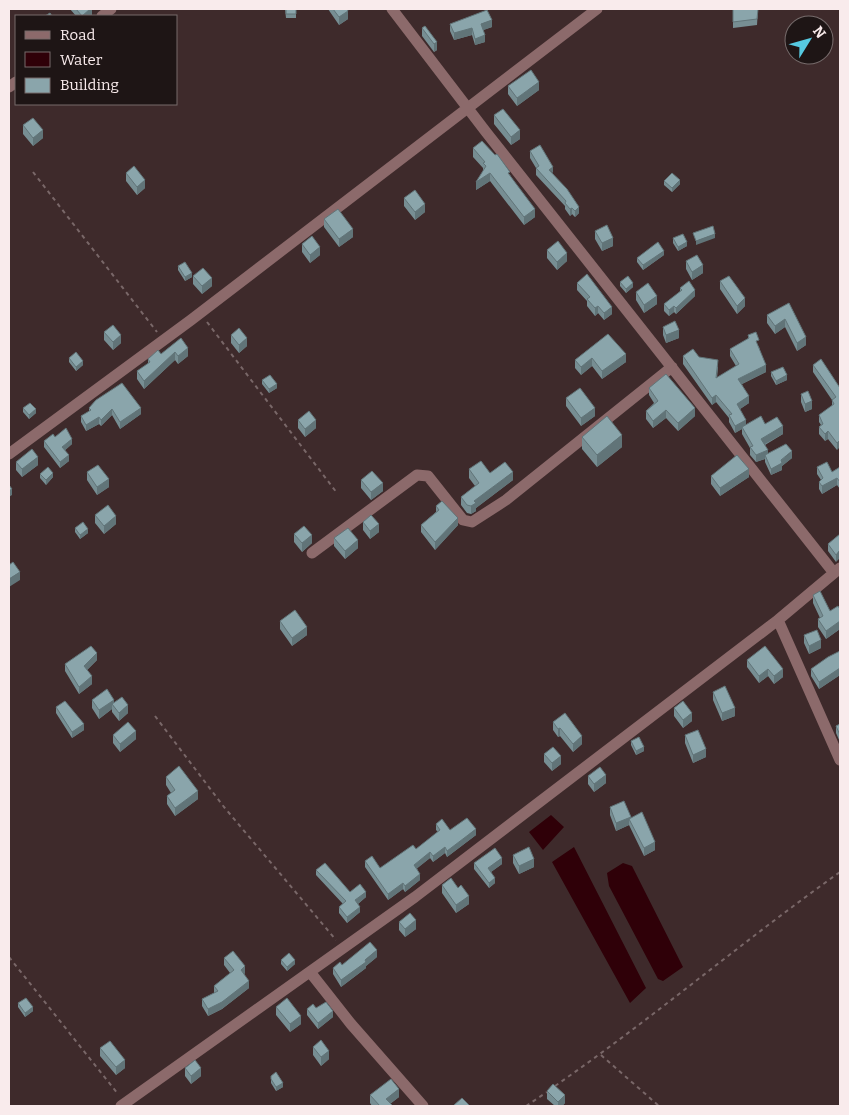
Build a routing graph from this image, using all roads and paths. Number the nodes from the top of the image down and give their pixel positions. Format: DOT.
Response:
graph roads {
  1 [pos="392,9"];
  2 [pos="597,9"];
  3 [pos="468,109"];
  4 [pos="33,172"];
  5 [pos="200,313"];
  6 [pos="164,340"];
  7 [pos="672,367"];
  8 [pos="9,454"];
  9 [pos="337,493"];
  10 [pos="312,553"];
  11 [pos="837,570"];
  12 [pos="778,620"];
  13 [pos="155,716"];
  14 [pos="840,760"];
  15 [pos="840,872"];
  16 [pos="343,948"];
  17 [pos="9,957"];
  18 [pos="310,972"];
  19 [pos="601,1055"];
  20 [pos="122,1105"];
  21 [pos="423,1106"];
  22 [pos="526,1106"];
  23 [pos="659,1106"];
  1 -- 3 [label="street"];
  2 -- 3 [label="street"];
  3 -- 5 [label="street"];
  3 -- 7 [label="street"];
  4 -- 6 [label="path"];
  5 -- 6 [label="street"];
  5 -- 9 [label="path"];
  6 -- 8 [label="street"];
  7 -- 10 [label="street"];
  7 -- 11 [label="street"];
  11 -- 12 [label="street"];
  12 -- 14 [label="street"];
  12 -- 16 [label="street"];
  13 -- 16 [label="path"];
  15 -- 19 [label="path"];
  16 -- 18 [label="street"];
  17 -- 20 [label="path"];
  18 -- 20 [label="street"];
  18 -- 21 [label="street"];
  19 -- 22 [label="path"];
  19 -- 23 [label="path"];
}
